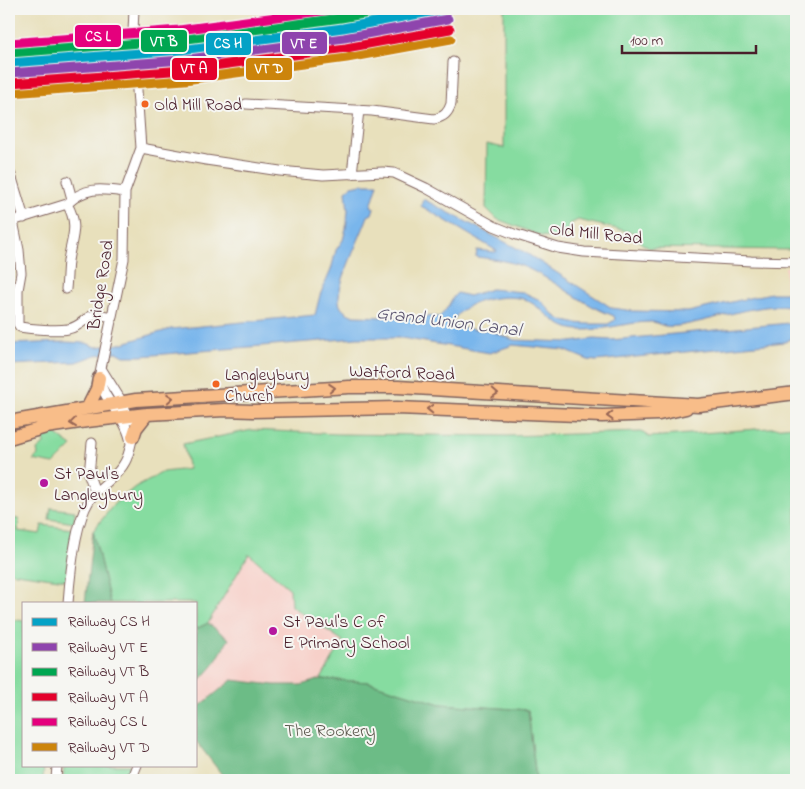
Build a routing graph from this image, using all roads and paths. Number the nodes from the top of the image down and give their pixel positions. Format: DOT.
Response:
graph roads {
  1 [pos="134,9"];
  2 [pos="453,62"];
  3 [pos="246,104"];
  4 [pos="359,110"];
  5 [pos="141,148"];
  6 [pos="352,174"];
  7 [pos="11,175"];
  8 [pos="67,181"];
  9 [pos="125,192"];
  10 [pos="70,202"];
  11 [pos="24,218"];
  12 [pos="11,221"];
  13 [pos="796,262"];
  14 [pos="66,289"];
  15 [pos="112,317"];
  16 [pos="102,370"];
  17 [pos="796,393"];
  18 [pos="117,403"];
  19 [pos="698,405"];
  20 [pos="88,407"];
  21 [pos="147,414"];
  22 [pos="125,417"];
  23 [pos="9,422"];
  24 [pos="9,438"];
  25 [pos="132,440"];
  26 [pos="92,443"];
  27 [pos="95,492"];
  28 [pos="68,602"];
  29 [pos="57,766"];
  30 [pos="137,766"];
  31 [pos="56,780"];
  32 [pos="131,780"];
  1 -- 5 [label="street"];
  2 -- 4 [label="street"];
  3 -- 4 [label="street"];
  4 -- 6 [label="street"];
  5 -- 6 [label="street, Old Mill Road"];
  5 -- 9 [label="street, Bridge Road"];
  6 -- 13 [label="street, Old Mill Road"];
  7 -- 11 [label="street"];
  8 -- 10 [label="street"];
  9 -- 10 [label="street"];
  9 -- 15 [label="street, Bridge Road"];
  10 -- 11 [label="street"];
  10 -- 14 [label="street"];
  11 -- 12 [label="street"];
  12 -- 15 [label="street"];
  15 -- 16 [label="street, Bridge Road"];
  16 -- 18 [label="street"];
  16 -- 20 [label="highway"];
  17 -- 19 [label="highway, Watford Road"];
  18 -- 19 [label="highway, Watford Road, one-way"];
  18 -- 20 [label="highway, Watford Road"];
  18 -- 22 [label="street"];
  19 -- 21 [label="highway, Watford Road, one-way"];
  20 -- 23 [label="highway, Watford Road"];
  21 -- 22 [label="highway, Watford Road"];
  21 -- 25 [label="highway"];
  22 -- 24 [label="highway, Watford Road, one-way"];
  22 -- 25 [label="street"];
  25 -- 27 [label="street"];
  26 -- 27 [label="street"];
  27 -- 28 [label="street"];
  29 -- 31 [label="street"];
  30 -- 32 [label="street"];
}
